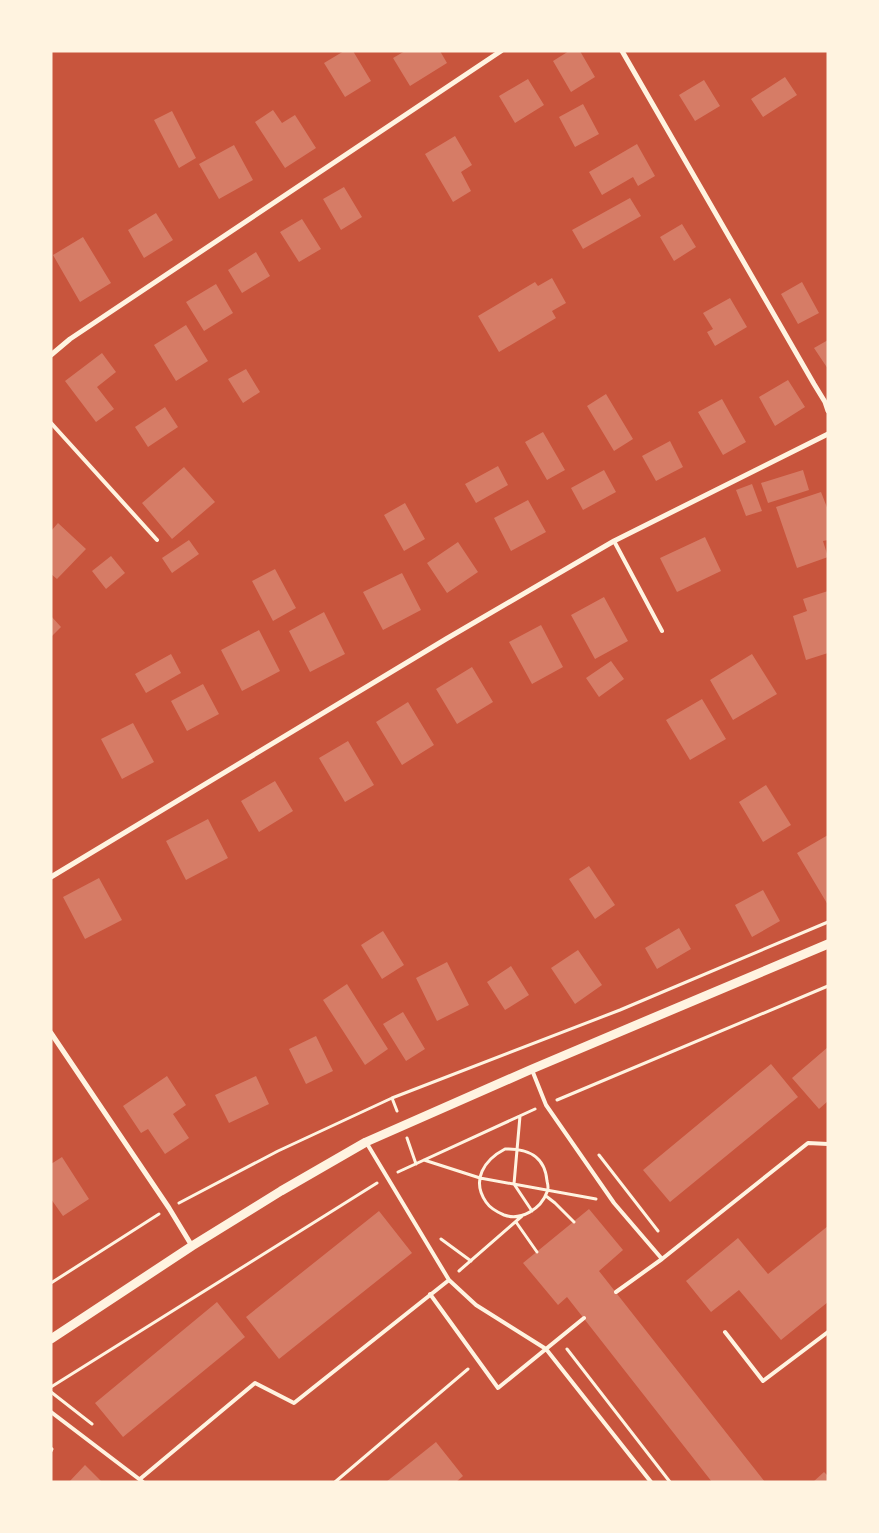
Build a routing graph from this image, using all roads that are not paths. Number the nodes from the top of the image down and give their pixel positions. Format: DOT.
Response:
graph roads {
  1 [pos="500,51"];
  2 [pos="622,51"];
  3 [pos="51,355"];
  4 [pos="826,402"];
  5 [pos="828,411"];
  6 [pos="51,423"];
  7 [pos="828,434"];
  8 [pos="157,540"];
  9 [pos="614,541"];
  10 [pos="662,631"];
  11 [pos="51,877"];
  12 [pos="828,944"];
  13 [pos="51,1033"];
  14 [pos="532,1069"];
  15 [pos="366,1142"];
  16 [pos="828,1144"];
  17 [pos="192,1246"];
  18 [pos="662,1259"];
  19 [pos="449,1280"];
  20 [pos="616,1292"];
  21 [pos="430,1294"];
  22 [pos="584,1318"];
  23 [pos="725,1332"];
  24 [pos="828,1332"];
  25 [pos="51,1339"];
  26 [pos="546,1349"];
  27 [pos="51,1412"];
  28 [pos="141,1480"];
  29 [pos="651,1482"];
  1 -- 3 [label="street"];
  2 -- 4 [label="street"];
  4 -- 5 [label="street"];
  6 -- 8 [label="lane"];
  7 -- 9 [label="street"];
  9 -- 10 [label="lane"];
  9 -- 11 [label="street"];
  12 -- 14 [label="street"];
  13 -- 17 [label="street"];
  14 -- 15 [label="street"];
  14 -- 18 [label="lane"];
  15 -- 17 [label="street"];
  15 -- 19 [label="lane"];
  16 -- 18 [label="lane"];
  17 -- 25 [label="street"];
  18 -- 20 [label="lane"];
  19 -- 21 [label="lane"];
  19 -- 26 [label="lane"];
  21 -- 26 [label="lane"];
  21 -- 28 [label="lane"];
  22 -- 26 [label="lane"];
  23 -- 24 [label="lane"];
  26 -- 29 [label="lane"];
  27 -- 28 [label="lane"];
}
